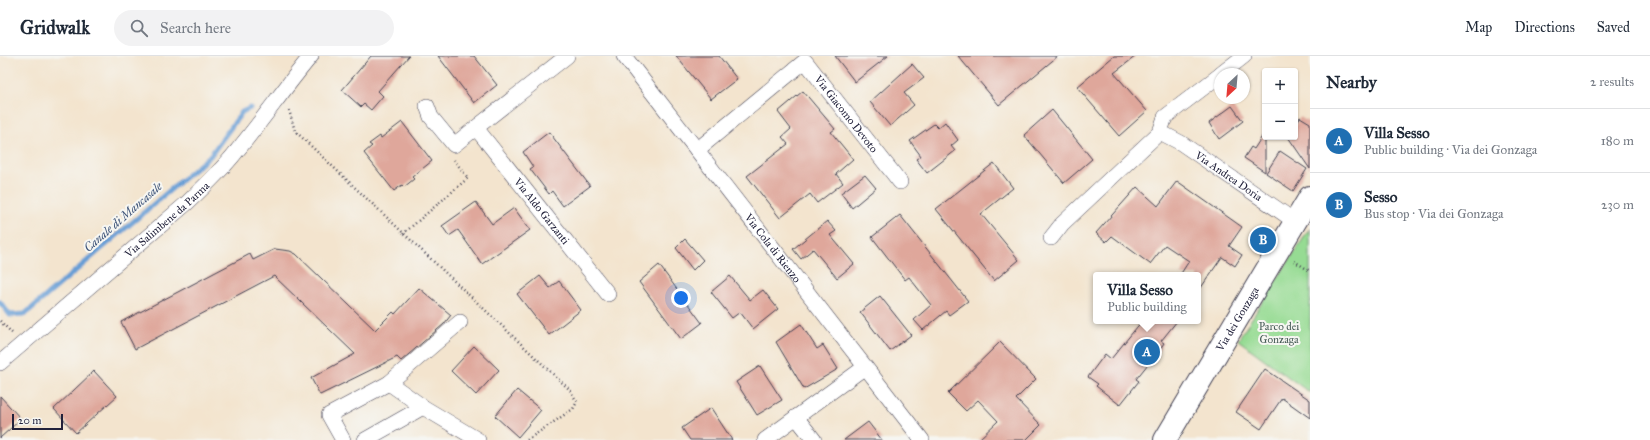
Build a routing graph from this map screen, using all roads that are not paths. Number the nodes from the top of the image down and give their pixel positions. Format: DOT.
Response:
graph roads {
  1 [pos="311,56"];
  2 [pos="566,56"];
  3 [pos="624,56"];
  4 [pos="1244,56"];
  5 [pos="1228,68"];
  6 [pos="1214,79"];
  7 [pos="427,106"];
  8 [pos="476,128"];
  9 [pos="1160,132"];
  10 [pos="697,150"];
  11 [pos="900,182"];
  12 [pos="1310,197"];
  13 [pos="1296,222"];
  14 [pos="1052,238"];
  15 [pos="608,294"];
  16 [pos="460,322"];
  17 [pos="0,363"];
  18 [pos="865,367"];
  19 [pos="389,383"];
  20 [pos="423,407"];
  21 [pos="796,417"];
  22 [pos="343,440"];
  23 [pos="365,440"];
  24 [pos="478,440"];
  25 [pos="765,440"];
  26 [pos="814,440"];
  27 [pos="922,440"];
  28 [pos="1165,440"];
  1 -- 17 [label="street, Via Salimbene da Parma"];
  2 -- 8 [label="street"];
  3 -- 10 [label="street, Via Cola di Rienzo"];
  4 -- 5 [label="street"];
  6 -- 9 [label="street"];
  7 -- 8 [label="street"];
  8 -- 15 [label="street, Via Aldo Garzanti"];
  9 -- 13 [label="street, Via Andrea Doria"];
  9 -- 14 [label="street"];
  10 -- 11 [label="street, Via Giacomo Devoto"];
  10 -- 18 [label="street, Via Cola di Rienzo"];
  12 -- 13 [label="main road, Via dei Gonzaga"];
  13 -- 28 [label="main road, Via dei Gonzaga"];
  16 -- 19 [label="street"];
  18 -- 21 [label="street"];
  18 -- 27 [label="street, Via Cola di Rienzo"];
  19 -- 20 [label="street"];
  19 -- 22 [label="street"];
  20 -- 23 [label="street"];
  20 -- 24 [label="street"];
  21 -- 25 [label="street"];
  21 -- 26 [label="street"];
}
